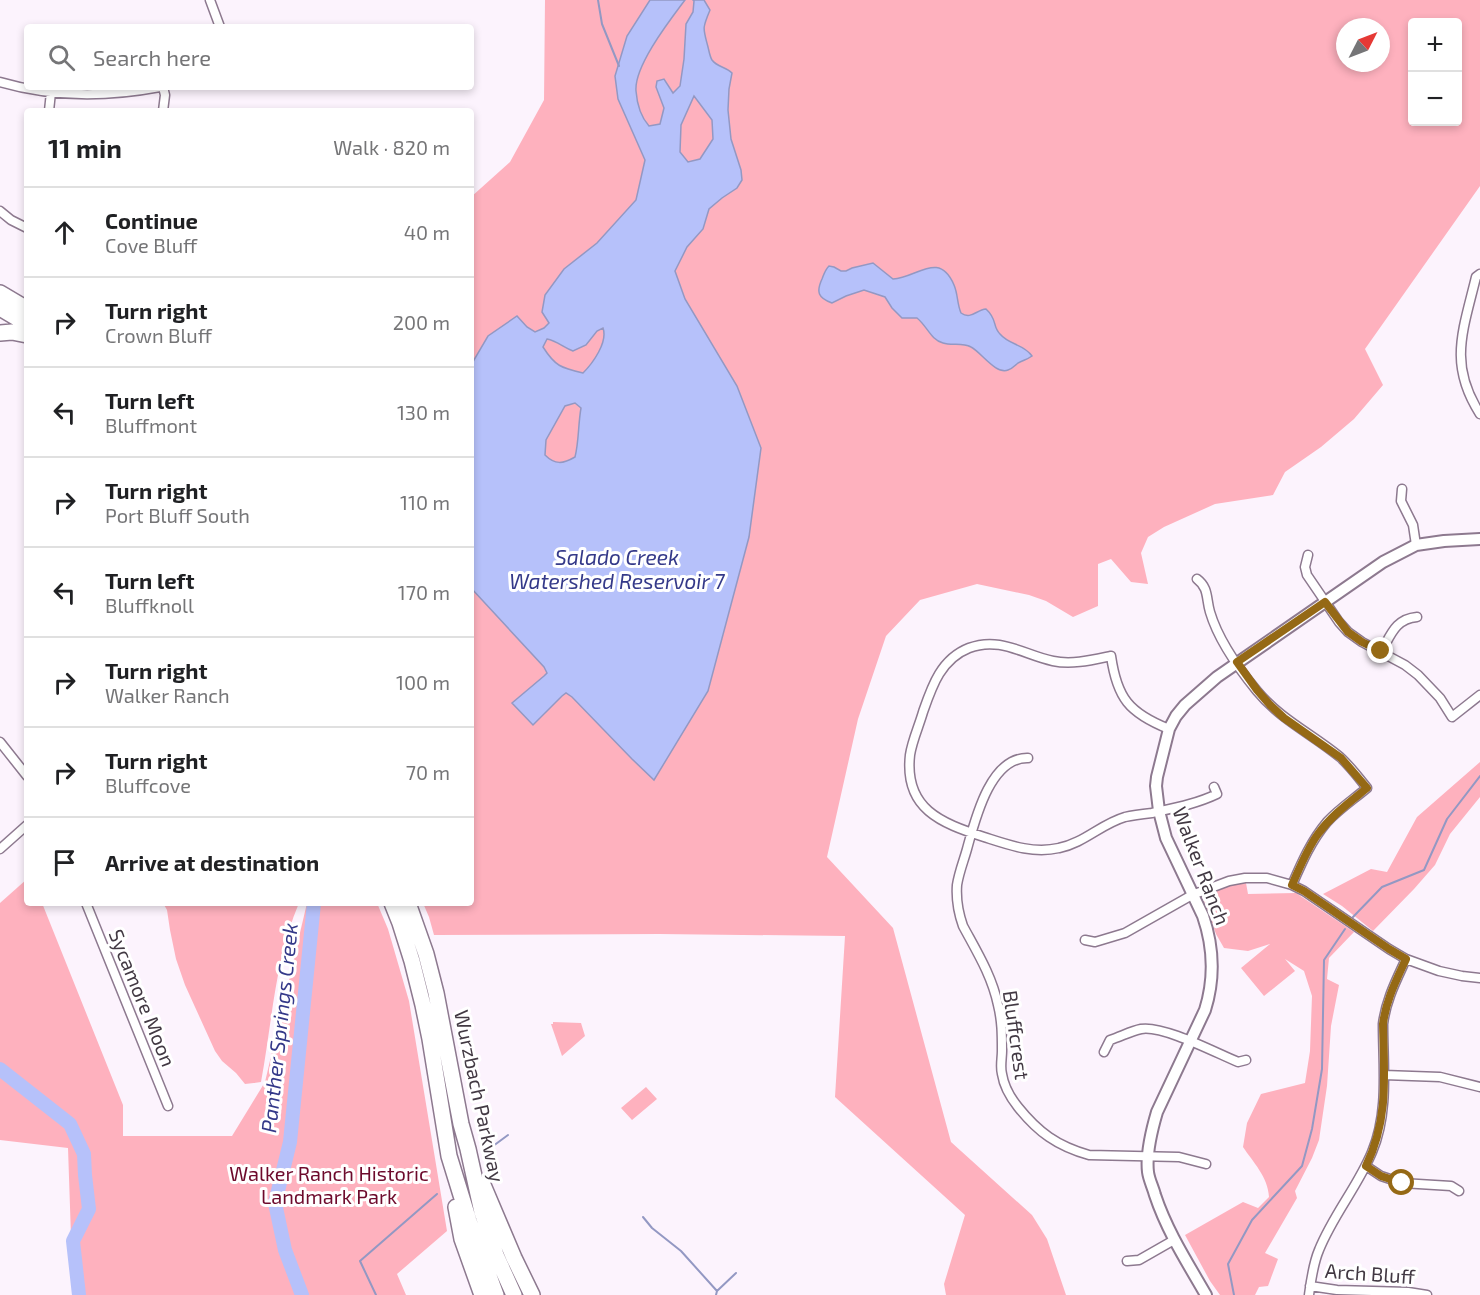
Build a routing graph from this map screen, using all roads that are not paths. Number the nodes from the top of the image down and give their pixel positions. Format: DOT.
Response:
graph roads {
  1 [pos="210,0"];
  2 [pos="219,24"];
  3 [pos="0,82"];
  4 [pos="24,88"];
  5 [pos="36,90"];
  6 [pos="139,90"];
  7 [pos="162,90"];
  8 [pos="51,92"];
  9 [pos="49,108"];
  10 [pos="163,108"];
  11 [pos="0,212"];
  12 [pos="24,226"];
  13 [pos="1480,274"];
  14 [pos="0,293"];
  15 [pos="24,306"];
  16 [pos="0,308"];
  17 [pos="24,322"];
  18 [pos="0,333"];
  19 [pos="24,334"];
  20 [pos="1480,414"];
  21 [pos="1402,489"];
  22 [pos="1480,540"];
  23 [pos="1416,545"];
  24 [pos="1308,555"];
  25 [pos="1197,579"];
  26 [pos="1325,602"];
  27 [pos="1417,617"];
  28 [pos="1381,651"];
  29 [pos="1237,662"];
  30 [pos="1480,695"];
  31 [pos="1169,729"];
  32 [pos="0,742"];
  33 [pos="1028,758"];
  34 [pos="24,772"];
  35 [pos="1214,787"];
  36 [pos="1158,811"];
  37 [pos="24,828"];
  38 [pos="971,833"];
  39 [pos="0,849"];
  40 [pos="1292,885"];
  41 [pos="1192,895"];
  42 [pos="87,906"];
  43 [pos="393,906"];
  44 [pos="409,906"];
  45 [pos="1085,940"];
  46 [pos="1406,959"];
  47 [pos="1480,978"];
  48 [pos="1190,1041"];
  49 [pos="1104,1052"];
  50 [pos="1246,1060"];
  51 [pos="1384,1075"];
  52 [pos="1480,1088"];
  53 [pos="168,1106"];
  54 [pos="468,1149"];
  55 [pos="449,1156"];
  56 [pos="1149,1156"];
  57 [pos="1206,1164"];
  58 [pos="1366,1166"];
  59 [pos="1459,1191"];
  60 [pos="1174,1240"];
  61 [pos="1127,1261"];
  62 [pos="1310,1290"];
  63 [pos="482,1295"];
  64 [pos="496,1295"];
  65 [pos="514,1295"];
  66 [pos="532,1295"];
  67 [pos="1206,1295"];
  68 [pos="1427,1295"];
  1 -- 2 [label="street"];
  3 -- 4 [label="street"];
  5 -- 8 [label="street"];
  6 -- 8 [label="street"];
  7 -- 10 [label="street"];
  8 -- 9 [label="street"];
  11 -- 12 [label="street"];
  13 -- 20 [label="street"];
  14 -- 15 [label="highway"];
  16 -- 17 [label="highway"];
  18 -- 19 [label="highway"];
  21 -- 23 [label="street"];
  22 -- 23 [label="street, Walker Ranch"];
  23 -- 26 [label="street, Walker Ranch"];
  24 -- 26 [label="street"];
  25 -- 29 [label="street"];
  26 -- 28 [label="street"];
  26 -- 29 [label="street, Walker Ranch"];
  27 -- 28 [label="street"];
  28 -- 30 [label="street"];
  29 -- 31 [label="street, Walker Ranch"];
  29 -- 40 [label="street"];
  31 -- 36 [label="street, Walker Ranch"];
  31 -- 38 [label="street"];
  32 -- 34 [label="street"];
  33 -- 38 [label="street, Bluffcrest"];
  35 -- 36 [label="street"];
  36 -- 38 [label="street"];
  36 -- 41 [label="street, Walker Ranch"];
  37 -- 39 [label="street"];
  38 -- 56 [label="street, Bluffcrest"];
  40 -- 41 [label="street"];
  40 -- 46 [label="street"];
  41 -- 45 [label="street"];
  41 -- 48 [label="street, Walker Ranch"];
  42 -- 53 [label="street, Sycamore Moon"];
  43 -- 55 [label="highway, Wurzbach Parkway"];
  44 -- 54 [label="highway, Wurzbach Parkway"];
  46 -- 47 [label="street"];
  46 -- 51 [label="street"];
  48 -- 49 [label="street"];
  48 -- 50 [label="street"];
  48 -- 56 [label="street, Walker Ranch"];
  51 -- 52 [label="street"];
  51 -- 58 [label="street"];
  54 -- 65 [label="highway, Wurzbach Parkway"];
  54 -- 66 [label="highway"];
  55 -- 63 [label="highway"];
  55 -- 64 [label="highway, Wurzbach Parkway"];
  56 -- 57 [label="street, Bluffcrest"];
  56 -- 60 [label="street, Walker Ranch"];
  58 -- 59 [label="street"];
  58 -- 62 [label="street"];
  60 -- 61 [label="street"];
  60 -- 67 [label="street, Walker Ranch"];
  62 -- 68 [label="street, Arch Bluff"];
}
